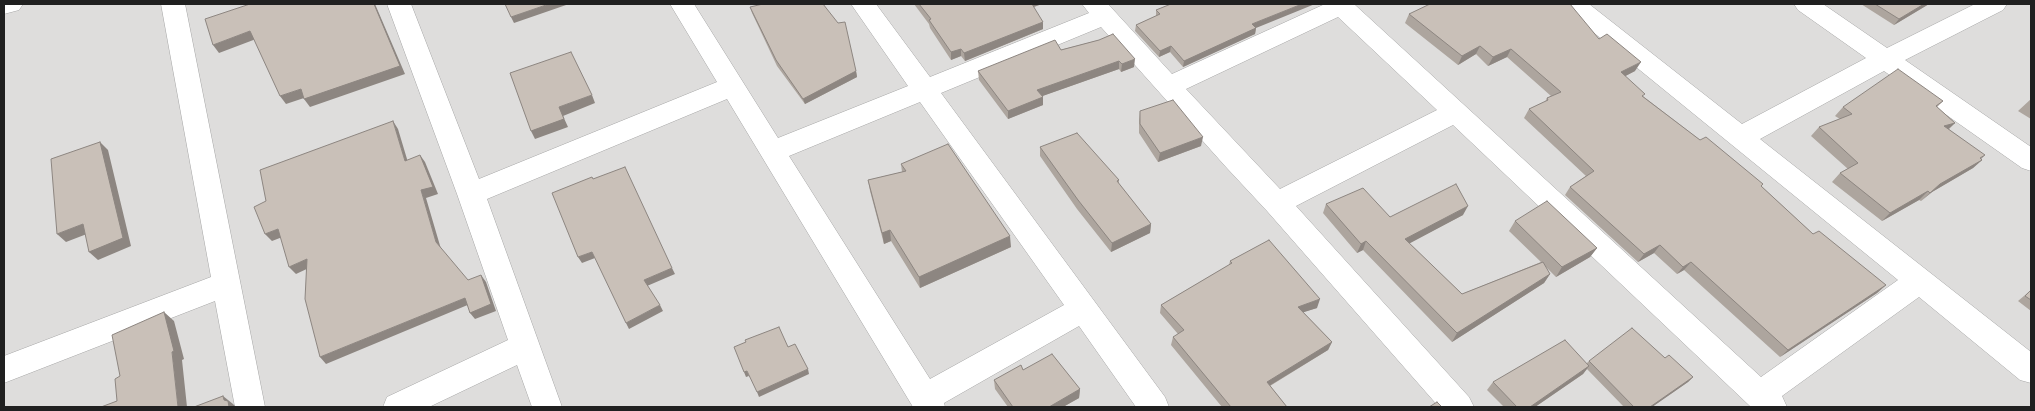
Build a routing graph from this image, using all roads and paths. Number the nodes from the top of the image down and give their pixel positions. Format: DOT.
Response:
graph roads {
  1 [pos="12,4"];
  2 [pos="173,4"];
  3 [pos="399,4"];
  4 [pos="682,4"];
  5 [pos="863,4"];
  6 [pos="1574,4"];
  7 [pos="1806,4"];
  8 [pos="1995,4"];
  9 [pos="1340,5"];
  10 [pos="4,6"];
  11 [pos="1100,10"];
  12 [pos="1886,59"];
  13 [pos="1168,86"];
  14 [pos="731,87"];
  15 [pos="925,89"];
  16 [pos="1456,112"];
  17 [pos="1741,137"];
  18 [pos="774,151"];
  19 [pos="2031,161"];
  20 [pos="471,194"];
  21 [pos="1277,203"];
  22 [pos="1919,281"];
  23 [pos="226,284"];
  24 [pos="1083,309"];
  25 [pos="524,347"];
  26 [pos="4,370"];
  27 [pos="2031,370"];
  28 [pos="1766,401"];
  29 [pos="927,403"];
  30 [pos="250,407"];
  31 [pos="398,407"];
  32 [pos="547,407"];
  33 [pos="1154,407"];
  34 [pos="1458,407"];
  1 -- 10 [label="street"];
  2 -- 23 [label="street"];
  3 -- 20 [label="street"];
  4 -- 14 [label="street"];
  5 -- 15 [label="street"];
  6 -- 17 [label="street"];
  7 -- 12 [label="street"];
  8 -- 12 [label="street"];
  9 -- 13 [label="street"];
  9 -- 16 [label="street"];
  11 -- 13 [label="street"];
  11 -- 15 [label="street"];
  12 -- 17 [label="street"];
  12 -- 19 [label="street"];
  13 -- 21 [label="street"];
  14 -- 18 [label="street"];
  14 -- 20 [label="street"];
  15 -- 18 [label="street"];
  15 -- 24 [label="street"];
  16 -- 21 [label="street"];
  16 -- 28 [label="street"];
  17 -- 22 [label="street"];
  18 -- 29 [label="street"];
  20 -- 25 [label="street"];
  21 -- 34 [label="street"];
  22 -- 27 [label="street"];
  22 -- 28 [label="street"];
  23 -- 26 [label="street"];
  23 -- 30 [label="street"];
  24 -- 29 [label="street"];
  24 -- 33 [label="street"];
  25 -- 31 [label="street"];
  25 -- 32 [label="street"];
}
